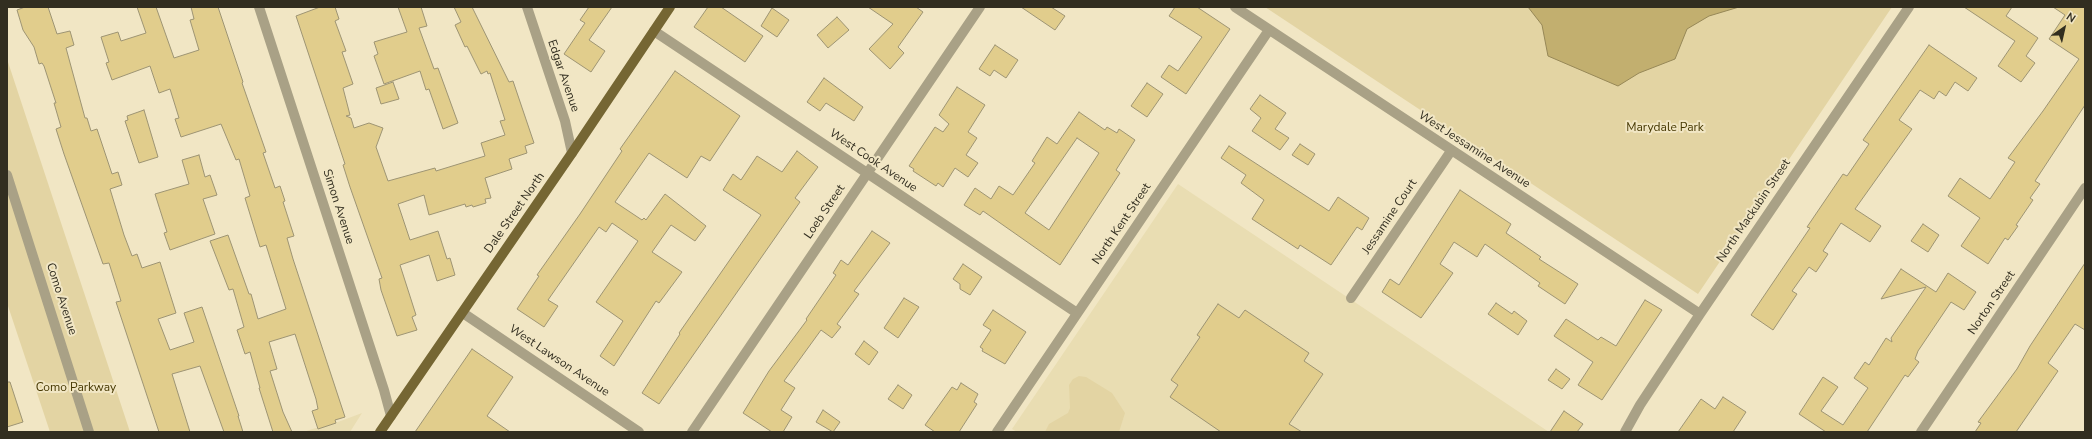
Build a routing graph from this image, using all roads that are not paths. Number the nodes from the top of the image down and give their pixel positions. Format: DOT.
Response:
graph roads {
  1 [pos="260,7"];
  2 [pos="527,7"];
  3 [pos="670,7"];
  4 [pos="980,7"];
  5 [pos="1235,7"];
  6 [pos="1909,7"];
  7 [pos="1269,30"];
  8 [pos="654,31"];
  9 [pos="1451,151"];
  10 [pos="572,153"];
  11 [pos="867,173"];
  12 [pos="7,175"];
  13 [pos="2085,188"];
  14 [pos="1351,298"];
  15 [pos="463,313"];
  16 [pos="1077,313"];
  17 [pos="1700,314"];
  18 [pos="390,416"];
  19 [pos="90,432"];
  20 [pos="380,432"];
  21 [pos="639,432"];
  22 [pos="692,432"];
  23 [pos="997,432"];
  24 [pos="1625,432"];
  25 [pos="1921,432"];
  1 -- 18 [label="street, Simon Avenue"];
  2 -- 10 [label="street, Edgar Avenue"];
  3 -- 8 [label="main road, Dale Street North"];
  4 -- 11 [label="street, Loeb Street"];
  5 -- 7 [label="street, West Jessamine Avenue"];
  6 -- 17 [label="street, North Mackubin Street"];
  7 -- 9 [label="street, West Jessamine Avenue"];
  7 -- 16 [label="street, North Kent Street"];
  8 -- 10 [label="main road, Dale Street North"];
  8 -- 11 [label="street, West Cook Avenue"];
  9 -- 14 [label="street, Jessamine Court"];
  9 -- 17 [label="street, West Jessamine Avenue"];
  10 -- 15 [label="main road, Dale Street North"];
  11 -- 16 [label="street, West Cook Avenue"];
  11 -- 22 [label="street, Loeb Street"];
  12 -- 19 [label="street, Como Avenue"];
  13 -- 25 [label="street, Norton Street"];
  15 -- 18 [label="main road, Dale Street North"];
  15 -- 21 [label="street, West Lawson Avenue"];
  16 -- 23 [label="street, North Kent Street"];
  17 -- 24 [label="street, North Mackubin Street"];
  18 -- 20 [label="main road, Dale Street North"];
}
